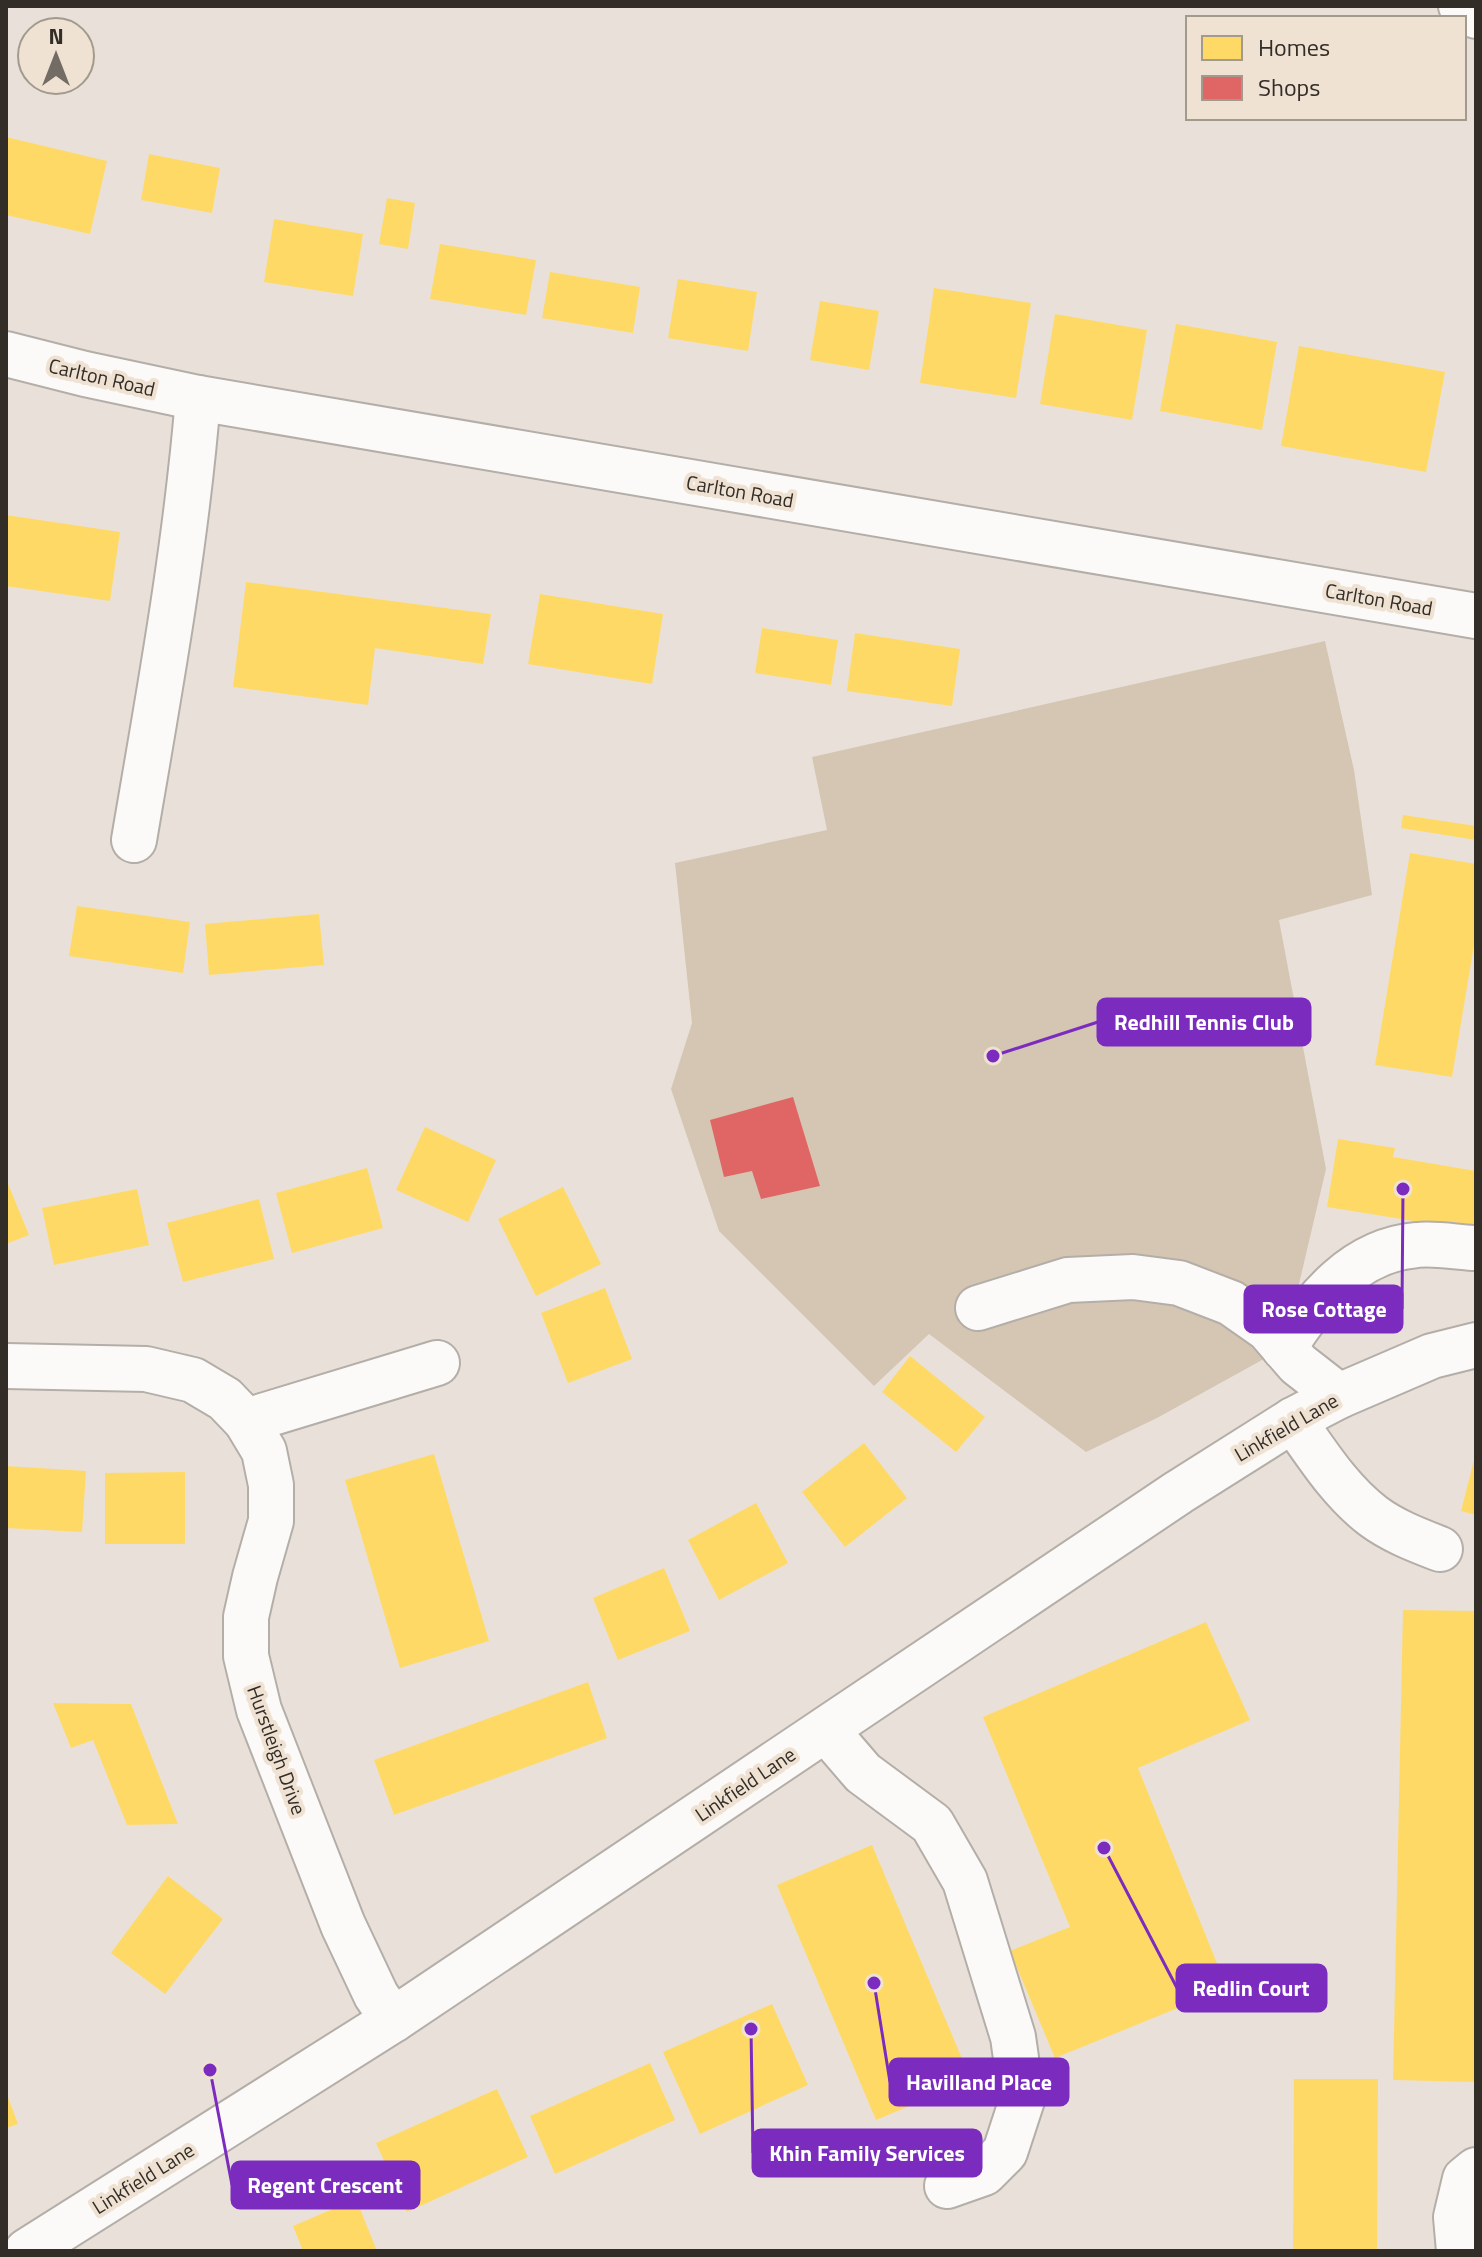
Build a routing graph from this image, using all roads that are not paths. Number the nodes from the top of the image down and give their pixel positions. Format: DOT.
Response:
graph roads {
  1 [pos="1461,6"];
  2 [pos="1476,16"];
  3 [pos="6,354"];
  4 [pos="198,398"];
  5 [pos="1476,616"];
  6 [pos="134,840"];
  7 [pos="1473,1248"];
  8 [pos="978,1308"];
  9 [pos="1476,1345"];
  10 [pos="1284,1348"];
  11 [pos="437,1363"];
  12 [pos="6,1366"];
  13 [pos="1339,1396"];
  14 [pos="1293,1420"];
  15 [pos="246,1421"];
  16 [pos="1440,1549"];
  17 [pos="826,1730"];
  18 [pos="393,2020"];
  19 [pos="1476,2170"];
  20 [pos="947,2186"];
  21 [pos="27,2251"];
  22 [pos="1459,2251"];
  1 -- 2 [label="street"];
  3 -- 4 [label="street, Carlton Road"];
  4 -- 5 [label="street, Carlton Road"];
  4 -- 6 [label="street"];
  7 -- 10 [label="street"];
  8 -- 10 [label="street"];
  9 -- 13 [label="street, Linkfield Lane"];
  10 -- 13 [label="street"];
  11 -- 15 [label="street"];
  12 -- 15 [label="street, Hurstleigh Drive"];
  13 -- 14 [label="street, Linkfield Lane"];
  14 -- 16 [label="street"];
  14 -- 17 [label="street, Linkfield Lane"];
  15 -- 18 [label="street, Hurstleigh Drive"];
  17 -- 18 [label="street, Linkfield Lane"];
  17 -- 20 [label="street"];
  18 -- 21 [label="street, Linkfield Lane"];
  19 -- 22 [label="street"];
}
